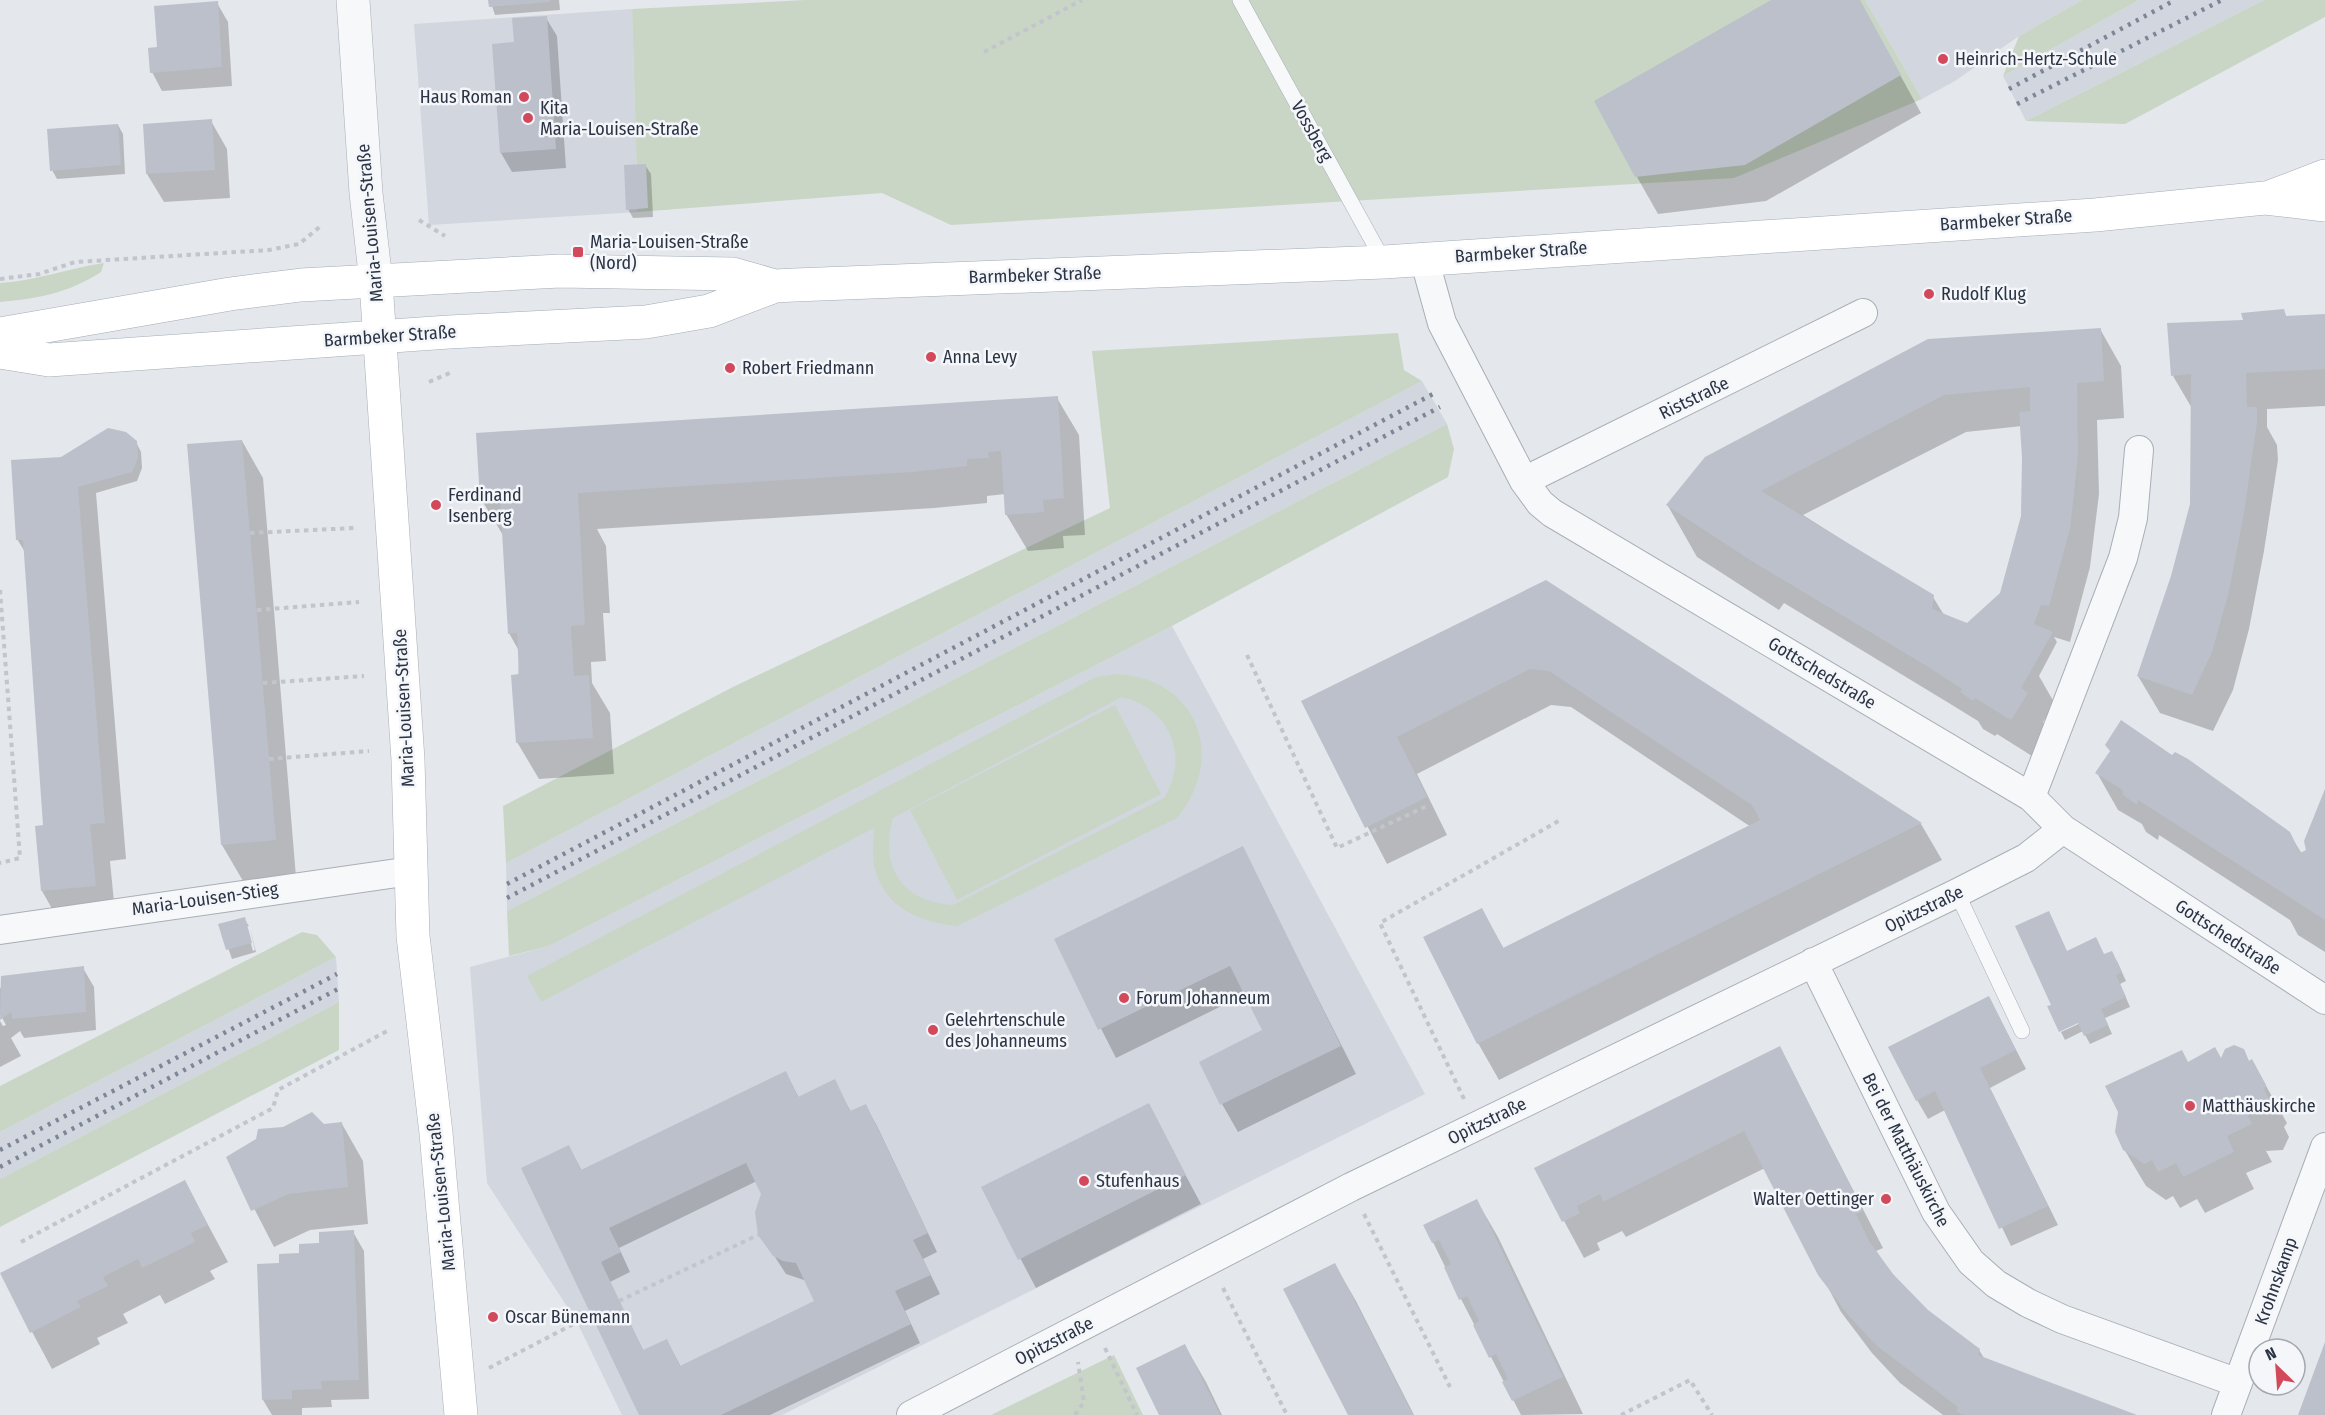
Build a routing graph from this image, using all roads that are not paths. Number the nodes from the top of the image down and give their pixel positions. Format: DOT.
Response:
graph roads {
  1 [pos="353,0"];
  2 [pos="1240,0"];
  3 [pos="2325,176"];
  4 [pos="2265,198"];
  5 [pos="2325,205"];
  6 [pos="1424,258"];
  7 [pos="1384,262"];
  8 [pos="376,282"];
  9 [pos="775,286"];
  10 [pos="1863,313"];
  11 [pos="0,334"];
  12 [pos="381,337"];
  13 [pos="0,352"];
  14 [pos="2139,450"];
  15 [pos="1524,481"];
  16 [pos="2031,797"];
  17 [pos="2063,829"];
  18 [pos="411,871"];
  19 [pos="1957,894"];
  20 [pos="0,930"];
  21 [pos="1813,962"];
  22 [pos="2325,1000"];
  23 [pos="2022,1030"];
  24 [pos="2325,1147"];
  25 [pos="2238,1383"];
  26 [pos="461,1415"];
  27 [pos="911,1415"];
  28 [pos="2226,1415"];
  1 -- 8 [label="street, Maria-Louisen-Straße"];
  2 -- 7 [label="lane, Vossberg"];
  3 -- 4 [label="main road, Barmbeker Straße"];
  4 -- 5 [label="main road, Barmbeker Straße"];
  4 -- 6 [label="main road, Barmbeker Straße"];
  6 -- 7 [label="main road, Barmbeker Straße"];
  6 -- 15 [label="street, Gottschedstraße"];
  7 -- 9 [label="main road, Barmbeker Straße"];
  8 -- 9 [label="main road, Barmbeker Straße"];
  8 -- 11 [label="main road, Barmbeker Straße"];
  8 -- 12 [label="main road, Maria-Louisen-Straße"];
  9 -- 12 [label="main road, Barmbeker Straße"];
  10 -- 15 [label="street, Riststraße"];
  12 -- 13 [label="main road, Barmbeker Straße"];
  12 -- 18 [label="main road, Maria-Louisen-Straße"];
  14 -- 16 [label="street"];
  15 -- 16 [label="street, Gottschedstraße"];
  16 -- 17 [label="street, Gottschedstraße"];
  17 -- 19 [label="street, Opitzstraße"];
  17 -- 22 [label="street, Gottschedstraße"];
  18 -- 20 [label="street, Maria-Louisen-Stieg"];
  18 -- 26 [label="main road, Maria-Louisen-Straße"];
  19 -- 21 [label="street, Opitzstraße"];
  19 -- 23 [label="lane"];
  21 -- 25 [label="street, Bei der Matthäuskirche"];
  21 -- 27 [label="street, Opitzstraße"];
  24 -- 25 [label="street, Krohnskamp"];
  25 -- 28 [label="street, Krohnskamp"];
}
